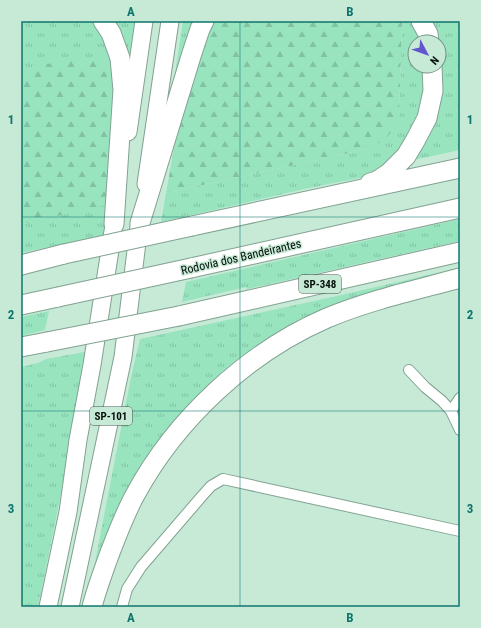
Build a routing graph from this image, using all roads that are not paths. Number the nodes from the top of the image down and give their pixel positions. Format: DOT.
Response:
graph roads {
  1 [pos="103,21"];
  2 [pos="144,21"];
  3 [pos="170,21"];
  4 [pos="204,21"];
  5 [pos="421,21"];
  6 [pos="428,34"];
  7 [pos="432,74"];
  8 [pos="460,168"];
  9 [pos="323,198"];
  10 [pos="460,208"];
  11 [pos="140,223"];
  12 [pos="114,224"];
  13 [pos="460,252"];
  14 [pos="21,265"];
  15 [pos="460,278"];
  16 [pos="21,305"];
  17 [pos="21,347"];
  18 [pos="409,370"];
  19 [pos="460,398"];
  20 [pos="451,411"];
  21 [pos="460,430"];
  22 [pos="460,531"];
  23 [pos="48,607"];
  24 [pos="70,607"];
  25 [pos="92,607"];
  26 [pos="122,607"];
  1 -- 12 [label="highway"];
  2 -- 12 [label="highway, SP-101"];
  3 -- 11 [label="highway, SP-101"];
  4 -- 11 [label="highway"];
  5 -- 6 [label="highway"];
  7 -- 9 [label="highway"];
  8 -- 9 [label="highway"];
  9 -- 14 [label="highway, bridge"];
  10 -- 16 [label="highway, Rodovia dos Bandeirantes, bridge"];
  11 -- 24 [label="highway, SP-101"];
  12 -- 23 [label="highway, SP-101"];
  13 -- 17 [label="highway, SP-348, bridge"];
  15 -- 25 [label="highway"];
  18 -- 20 [label="street"];
  19 -- 20 [label="street"];
  20 -- 21 [label="street"];
  22 -- 26 [label="street"];
}
